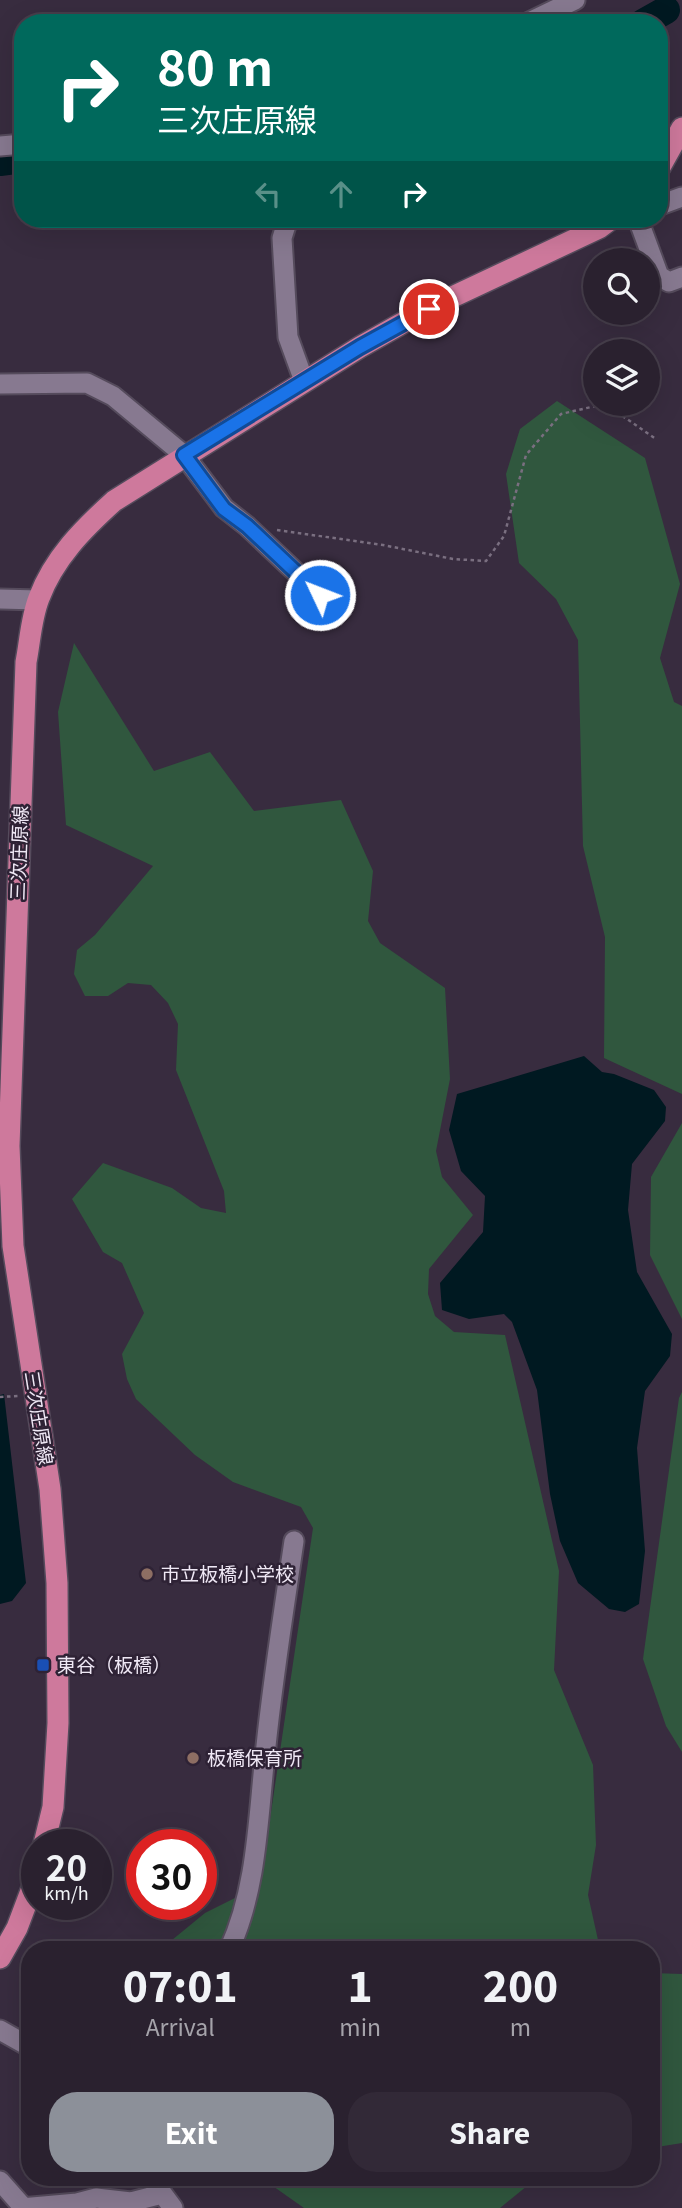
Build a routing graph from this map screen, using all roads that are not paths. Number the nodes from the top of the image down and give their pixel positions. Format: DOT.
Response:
graph roads {
  1 [pos="575,0"];
  2 [pos="546,14"];
  3 [pos="682,128"];
  4 [pos="668,153"];
  5 [pos="285,228"];
  6 [pos="599,228"];
  7 [pos="641,228"];
  8 [pos="682,277"];
  9 [pos="304,381"];
  10 [pos="0,384"];
  11 [pos="184,455"];
  12 [pos="320,595"];
  13 [pos="0,600"];
  14 [pos="38,600"];
  15 [pos="294,1541"];
  16 [pos="48,1829"];
  17 [pos="21,1917"];
  18 [pos="233,1941"];
  19 [pos="0,1958"];
  20 [pos="0,2030"];
  21 [pos="21,2042"];
  22 [pos="0,2181"];
  23 [pos="156,2186"];
  24 [pos="167,2201"];
  25 [pos="22,2207"];
  1 -- 2 [label="street"];
  3 -- 4 [label="main road"];
  5 -- 9 [label="street"];
  6 -- 9 [label="main road, 三次庄原線"];
  7 -- 8 [label="street"];
  9 -- 11 [label="main road, 三次庄原線"];
  10 -- 11 [label="street"];
  11 -- 12 [label="street"];
  11 -- 14 [label="main road, 三次庄原線"];
  13 -- 14 [label="street"];
  14 -- 16 [label="main road, 三次庄原線"];
  15 -- 18 [label="street"];
  17 -- 19 [label="main road"];
  20 -- 21 [label="street"];
  22 -- 25 [label="street"];
  23 -- 24 [label="street"];
  24 -- 25 [label="street"];
}
